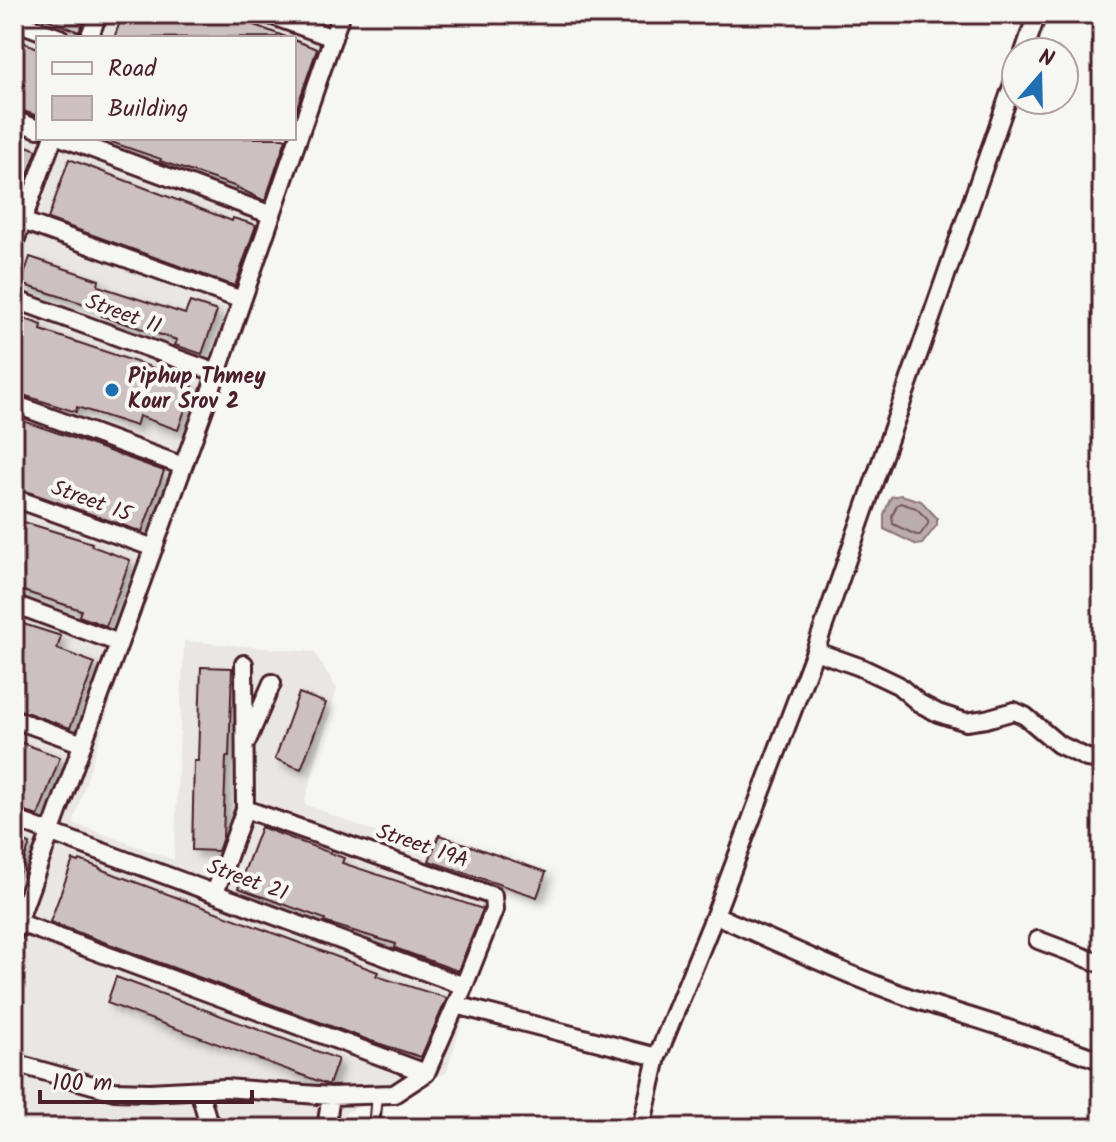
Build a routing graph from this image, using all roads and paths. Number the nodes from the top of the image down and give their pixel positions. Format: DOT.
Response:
graph roads {
  1 [pos="98,14"];
  2 [pos="267,14"];
  3 [pos="341,14"];
  4 [pos="1037,14"];
  5 [pos="14,21"];
  6 [pos="55,36"];
  7 [pos="90,36"];
  8 [pos="1029,36"];
  9 [pos="333,38"];
  10 [pos="1002,116"];
  11 [pos="14,120"];
  12 [pos="298,125"];
  13 [pos="36,128"];
  14 [pos="52,140"];
  15 [pos="68,140"];
  16 [pos="294,140"];
  17 [pos="272,215"];
  18 [pos="18,220"];
  19 [pos="14,244"];
  20 [pos="14,299"];
  21 [pos="242,300"];
  22 [pos="217,373"];
  23 [pos="14,404"];
  24 [pos="183,466"];
  25 [pos="14,498"];
  26 [pos="154,548"];
  27 [pos="14,604"];
  28 [pos="119,643"];
  29 [pos="815,651"];
  30 [pos="244,664"];
  31 [pos="272,683"];
  32 [pos="14,719"];
  33 [pos="83,744"];
  34 [pos="245,747"];
  35 [pos="1102,760"];
  36 [pos="245,809"];
  37 [pos="14,819"];
  38 [pos="51,832"];
  39 [pos="215,893"];
  40 [pos="715,915"];
  41 [pos="15,925"];
  42 [pos="1038,940"];
  43 [pos="1102,964"];
  44 [pos="464,986"];
  45 [pos="456,1005"];
  46 [pos="657,1057"];
  47 [pos="1102,1061"];
  48 [pos="14,1063"];
  49 [pos="426,1073"];
  50 [pos="199,1090"];
  51 [pos="377,1095"];
  52 [pos="331,1096"];
  53 [pos="216,1128"];
  54 [pos="326,1128"];
  55 [pos="374,1128"];
  56 [pos="641,1128"];
  1 -- 7 [label="street"];
  2 -- 9 [label="street"];
  3 -- 9 [label="street"];
  4 -- 8 [label="street"];
  5 -- 6 [label="street"];
  9 -- 12 [label="street"];
  10 -- 29 [label="street"];
  11 -- 13 [label="street"];
  14 -- 18 [label="street"];
  15 -- 17 [label="street"];
  16 -- 17 [label="street"];
  17 -- 21 [label="street"];
  18 -- 19 [label="street"];
  18 -- 21 [label="street"];
  20 -- 22 [label="street, Street 11"];
  21 -- 22 [label="street"];
  22 -- 24 [label="street"];
  23 -- 24 [label="street"];
  24 -- 26 [label="street"];
  25 -- 26 [label="street, Street 15"];
  26 -- 28 [label="street"];
  27 -- 28 [label="street"];
  28 -- 33 [label="street"];
  29 -- 35 [label="street"];
  29 -- 40 [label="street"];
  30 -- 34 [label="street"];
  31 -- 34 [label="street"];
  32 -- 33 [label="street"];
  33 -- 38 [label="street"];
  34 -- 36 [label="street"];
  36 -- 39 [label="street"];
  36 -- 44 [label="street, Street 19A"];
  37 -- 38 [label="street, Street 21"];
  38 -- 39 [label="street, Street 21"];
  38 -- 41 [label="street"];
  39 -- 44 [label="street, Street 21"];
  40 -- 46 [label="street"];
  40 -- 47 [label="street"];
  41 -- 49 [label="street"];
  42 -- 43 [label="street"];
  44 -- 45 [label="street"];
  45 -- 46 [label="street"];
  45 -- 49 [label="street"];
  46 -- 56 [label="street"];
  48 -- 50 [label="street"];
  49 -- 51 [label="street"];
  50 -- 52 [label="street"];
  50 -- 53 [label="street"];
  51 -- 52 [label="street"];
  51 -- 55 [label="lane"];
  52 -- 54 [label="street"];
}
